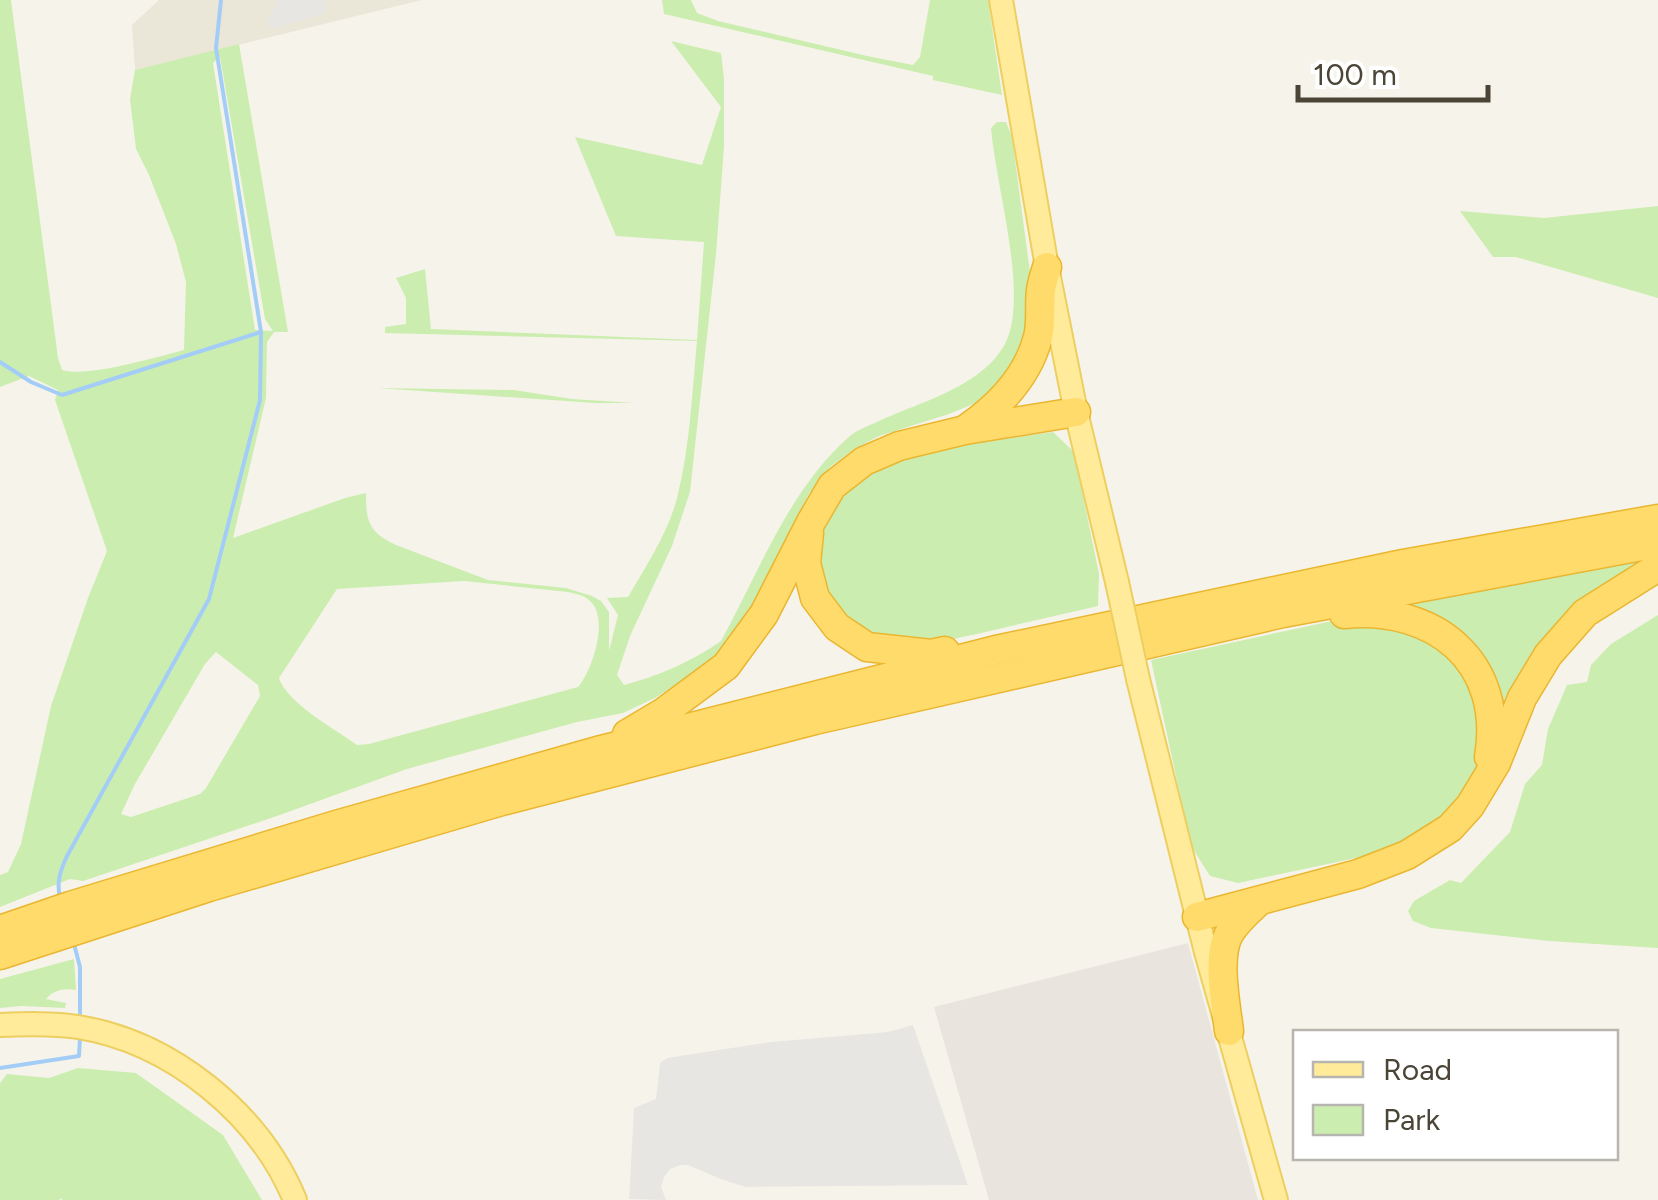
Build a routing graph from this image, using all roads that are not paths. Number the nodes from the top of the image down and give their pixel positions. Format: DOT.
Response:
graph roads {
  1 [pos="1001,0"];
  2 [pos="1047,267"];
  3 [pos="1076,412"];
  4 [pos="965,430"];
  5 [pos="1658,520"];
  6 [pos="811,522"];
  7 [pos="1658,542"];
  8 [pos="1658,566"];
  9 [pos="1282,613"];
  10 [pos="996,650"];
  11 [pos="601,750"];
  12 [pos="1485,778"];
  13 [pos="1257,903"];
  14 [pos="1198,918"];
  15 [pos="65,921"];
  16 [pos="0,930"];
  17 [pos="0,955"];
  18 [pos="0,1024"];
  19 [pos="1228,1031"];
  20 [pos="295,1200"];
  21 [pos="1276,1200"];
  1 -- 2 [label="main road"];
  2 -- 3 [label="main road"];
  2 -- 4 [label="highway"];
  3 -- 4 [label="highway"];
  3 -- 14 [label="main road, bridge"];
  4 -- 6 [label="highway"];
  5 -- 10 [label="highway"];
  6 -- 10 [label="highway"];
  6 -- 11 [label="highway"];
  7 -- 9 [label="highway"];
  8 -- 12 [label="highway"];
  9 -- 12 [label="highway"];
  9 -- 15 [label="highway"];
  10 -- 11 [label="highway"];
  11 -- 15 [label="highway"];
  12 -- 13 [label="highway"];
  13 -- 14 [label="highway"];
  13 -- 19 [label="highway"];
  14 -- 19 [label="main road"];
  15 -- 16 [label="highway"];
  15 -- 17 [label="highway"];
  18 -- 20 [label="main road"];
  19 -- 21 [label="main road"];
}
